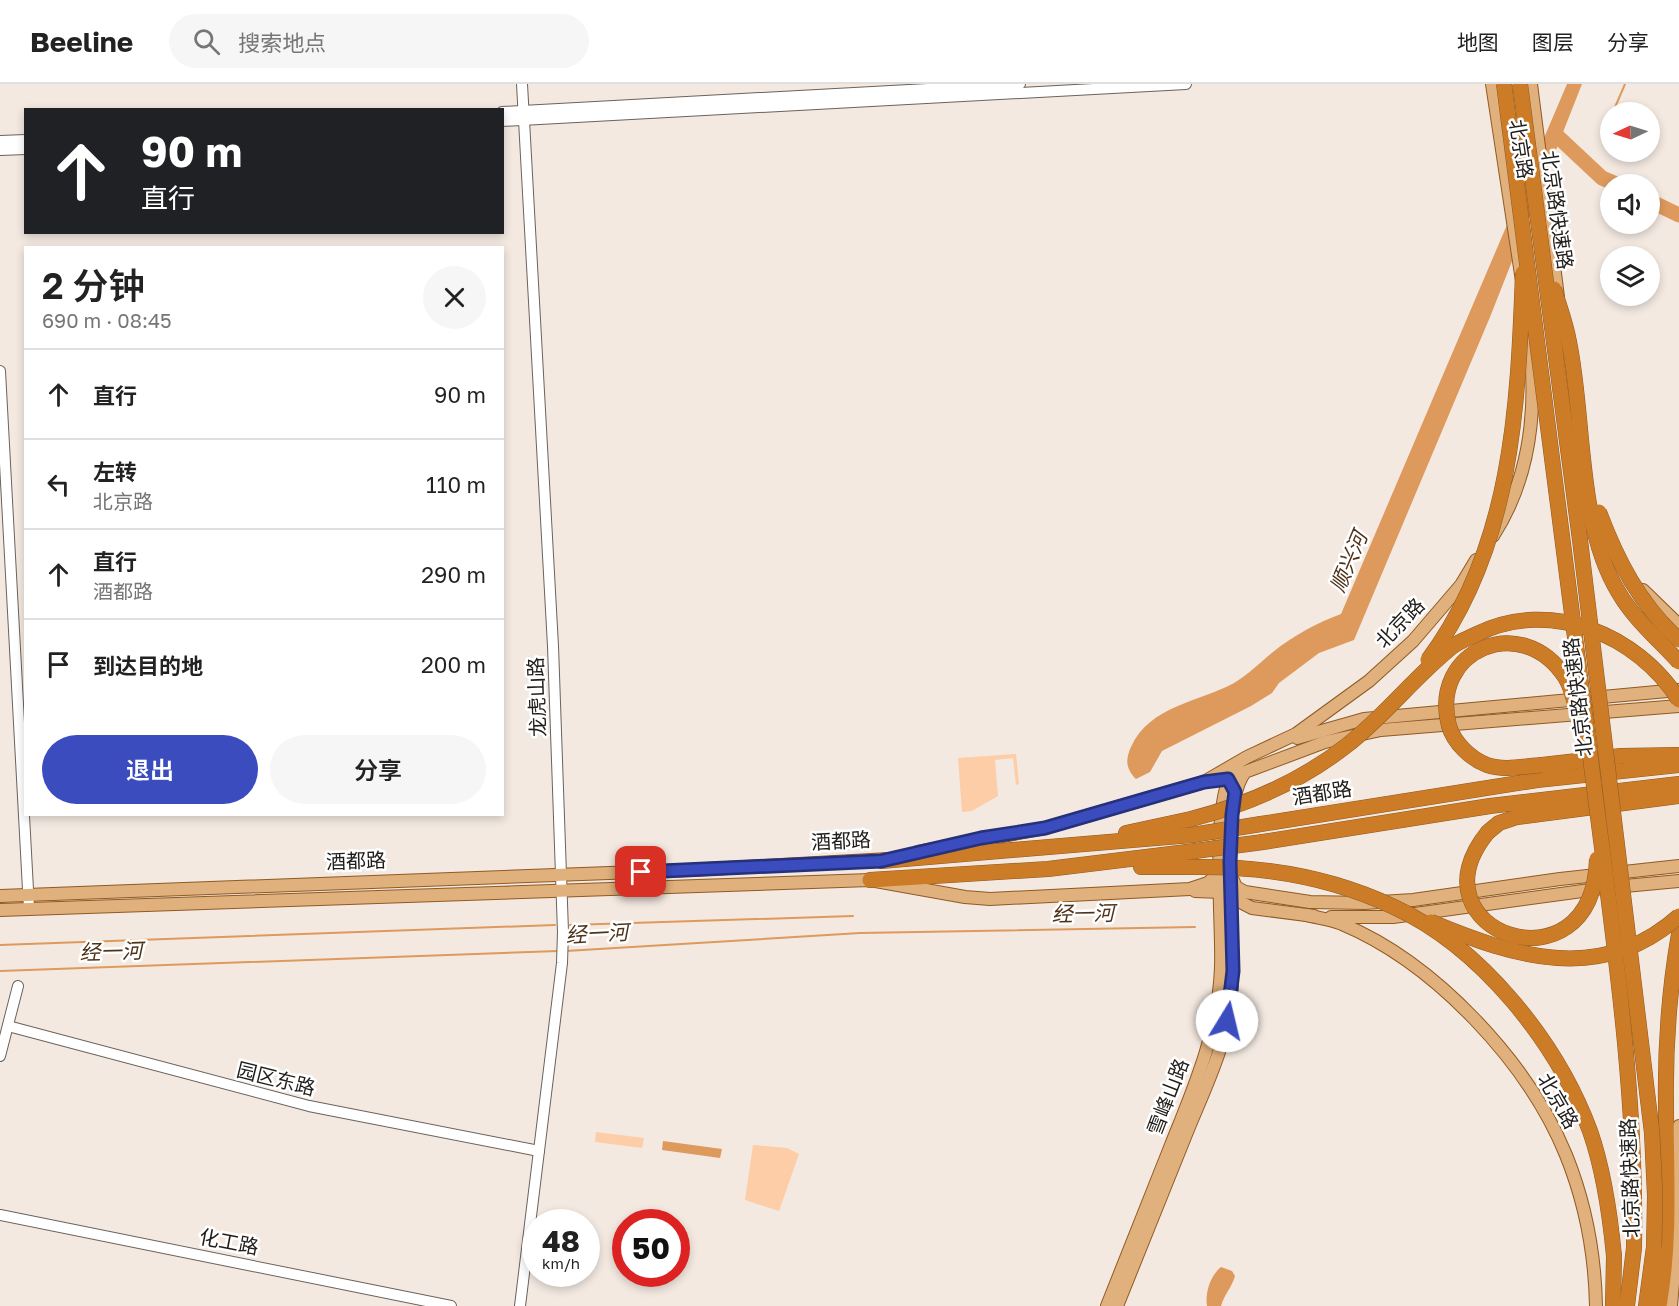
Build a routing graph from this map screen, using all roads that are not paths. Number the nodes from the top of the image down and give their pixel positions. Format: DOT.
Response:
graph roads {
  1 [pos="522,84"];
  2 [pos="1020,84"];
  3 [pos="1186,84"];
  4 [pos="1492,84"];
  5 [pos="1504,84"];
  6 [pos="1520,84"];
  7 [pos="1531,84"];
  8 [pos="504,112"];
  9 [pos="524,116"];
  10 [pos="504,121"];
  11 [pos="24,140"];
  12 [pos="0,141"];
  13 [pos="24,149"];
  14 [pos="0,150"];
  15 [pos="1518,183"];
  16 [pos="1540,237"];
  17 [pos="0,371"];
  18 [pos="1585,462"];
  19 [pos="1679,625"];
  20 [pos="1679,640"];
  21 [pos="1679,662"];
  22 [pos="1407,687"];
  23 [pos="1679,689"];
  24 [pos="1679,700"];
  25 [pos="1679,706"];
  26 [pos="1273,745"];
  27 [pos="1679,755"];
  28 [pos="1247,758"];
  29 [pos="1592,765"];
  30 [pos="1679,765"];
  31 [pos="1228,779"];
  32 [pos="1204,782"];
  33 [pos="1679,784"];
  34 [pos="1235,792"];
  35 [pos="1679,796"];
  36 [pos="24,804"];
  37 [pos="1598,814"];
  38 [pos="25,816"];
  39 [pos="1060,848"];
  40 [pos="1195,859"];
  41 [pos="881,861"];
  42 [pos="1679,866"];
  43 [pos="562,874"];
  44 [pos="1225,874"];
  45 [pos="870,880"];
  46 [pos="1679,881"];
  47 [pos="562,889"];
  48 [pos="1176,891"];
  49 [pos="1221,892"];
  50 [pos="29,894"];
  51 [pos="0,896"];
  52 [pos="1232,900"];
  53 [pos="1395,907"];
  54 [pos="29,908"];
  55 [pos="0,910"];
  56 [pos="1227,914"];
  57 [pos="1306,915"];
  58 [pos="1679,916"];
  59 [pos="1679,934"];
  60 [pos="18,986"];
  61 [pos="1679,1007"];
  62 [pos="8,1026"];
  63 [pos="0,1056"];
  64 [pos="1666,1108"];
  65 [pos="1679,1126"];
  66 [pos="539,1151"];
  67 [pos="0,1215"];
  68 [pos="1659,1251"];
  69 [pos="451,1306"];
  70 [pos="520,1306"];
  71 [pos="1107,1306"];
  72 [pos="1117,1306"];
  73 [pos="1596,1306"];
  74 [pos="1612,1306"];
  75 [pos="1627,1306"];
  76 [pos="1646,1306"];
  77 [pos="1659,1306"];
  78 [pos="1671,1306"];
  1 -- 9 [label="street, 龙虎山路"];
  2 -- 9 [label="street"];
  3 -- 9 [label="street"];
  4 -- 26 [label="main road, 北京路"];
  5 -- 15 [label="highway, 北京路快速路, bridge"];
  6 -- 16 [label="highway, 北京路快速路, bridge"];
  7 -- 19 [label="main road"];
  8 -- 9 [label="street"];
  9 -- 10 [label="street"];
  9 -- 43 [label="street, 龙虎山路"];
  11 -- 12 [label="street"];
  13 -- 14 [label="street"];
  15 -- 22 [label="highway, bridge"];
  15 -- 29 [label="highway, 北京路快速路, bridge"];
  16 -- 18 [label="highway, bridge"];
  16 -- 68 [label="highway, 北京路快速路, bridge"];
  17 -- 36 [label="street"];
  18 -- 20 [label="highway, bridge"];
  18 -- 21 [label="highway, bridge"];
  22 -- 24 [label="highway, bridge"];
  22 -- 39 [label="highway, bridge"];
  23 -- 26 [label="main road"];
  25 -- 34 [label="main road"];
  26 -- 28 [label="main road, 北京路"];
  27 -- 29 [label="highway, bridge"];
  28 -- 31 [label="main road"];
  28 -- 32 [label="main road, 北京路"];
  29 -- 37 [label="highway, 北京路快速路, bridge"];
  30 -- 39 [label="highway, 酒都路, bridge"];
  31 -- 32 [label="main road"];
  31 -- 34 [label="main road"];
  31 -- 44 [label="main road, 雪峰山路"];
  32 -- 41 [label="main road, 北京路"];
  33 -- 40 [label="highway, 酒都路, bridge"];
  34 -- 44 [label="main road"];
  35 -- 37 [label="highway, bridge"];
  37 -- 75 [label="highway, 北京路快速路, bridge"];
  38 -- 50 [label="street"];
  39 -- 41 [label="highway, 酒都路"];
  40 -- 45 [label="highway, 酒都路"];
  40 -- 53 [label="highway, bridge"];
  41 -- 43 [label="main road, 酒都路"];
  42 -- 44 [label="main road"];
  43 -- 47 [label="street, 龙虎山路"];
  43 -- 50 [label="main road, 酒都路"];
  44 -- 48 [label="main road"];
  44 -- 49 [label="main road, 雪峰山路"];
  44 -- 52 [label="main road"];
  45 -- 47 [label="main road, 酒都路"];
  45 -- 48 [label="main road"];
  46 -- 57 [label="main road"];
  47 -- 54 [label="main road, 酒都路"];
  47 -- 66 [label="street, 龙虎山路"];
  48 -- 49 [label="main road"];
  48 -- 56 [label="main road"];
  49 -- 52 [label="main road"];
  49 -- 56 [label="main road, 雪峰山路"];
  50 -- 51 [label="main road, 酒都路"];
  50 -- 54 [label="street"];
  52 -- 56 [label="main road"];
  52 -- 57 [label="main road"];
  53 -- 58 [label="highway, bridge"];
  53 -- 74 [label="highway, bridge"];
  54 -- 55 [label="main road, 酒都路"];
  56 -- 71 [label="main road, 雪峰山路"];
  56 -- 72 [label="main road, 雪峰山路"];
  57 -- 73 [label="main road, 北京路"];
  59 -- 64 [label="highway"];
  60 -- 62 [label="street"];
  61 -- 64 [label="highway"];
  62 -- 63 [label="street"];
  62 -- 66 [label="street, 园区东路"];
  64 -- 68 [label="highway"];
  65 -- 78 [label="main road"];
  66 -- 70 [label="street, 龙虎山路"];
  67 -- 69 [label="street, 化工路"];
  68 -- 76 [label="highway, 北京路快速路"];
  68 -- 77 [label="highway"];
}
